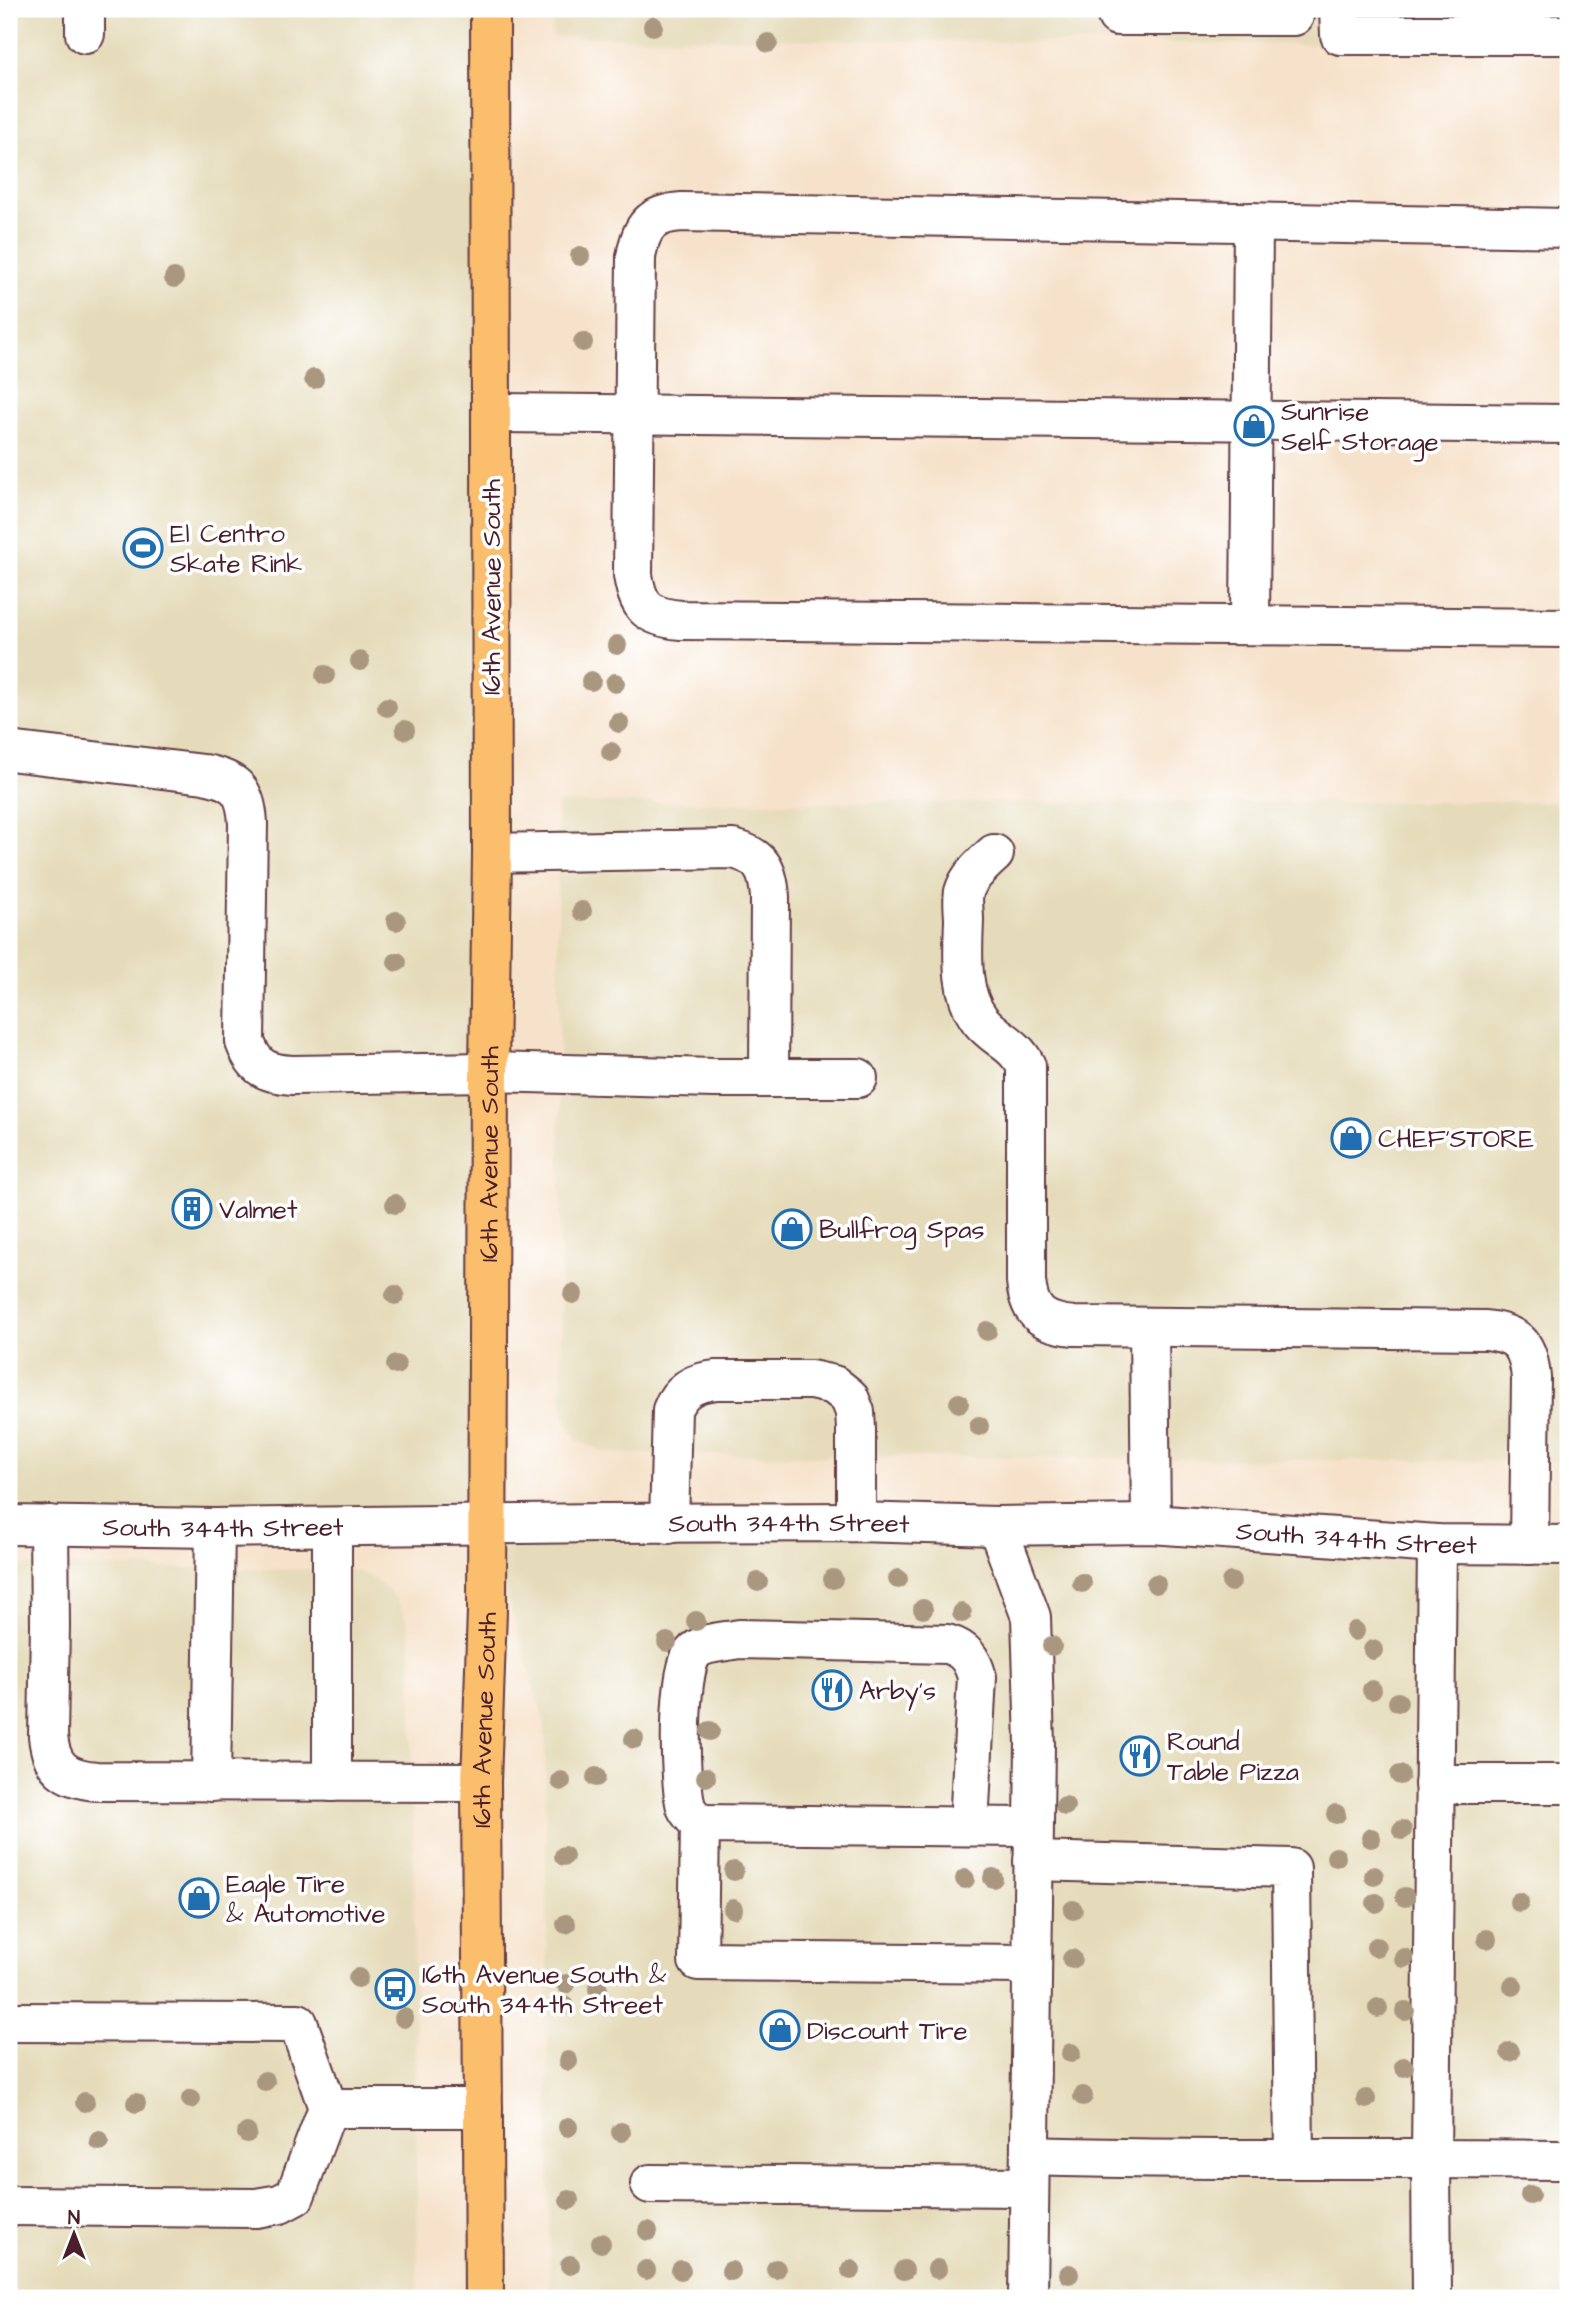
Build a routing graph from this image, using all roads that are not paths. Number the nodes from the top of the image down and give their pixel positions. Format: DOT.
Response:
graph roads {
  1 [pos="490,9"];
  2 [pos="1117,9"];
  3 [pos="1294,9"];
  4 [pos="1339,9"];
  5 [pos="1568,35"];
  6 [pos="1254,222"];
  7 [pos="1568,228"];
  8 [pos="492,413"];
  9 [pos="635,414"];
  10 [pos="1252,421"];
  11 [pos="1568,424"];
  12 [pos="1250,625"];
  13 [pos="1568,628"];
  14 [pos="9,751"];
  15 [pos="492,853"];
  16 [pos="994,853"];
  17 [pos="488,1072"];
  18 [pos="769,1078"];
  19 [pos="858,1078"];
  20 [pos="1149,1327"];
  21 [pos="856,1522"];
  22 [pos="669,1524"];
  23 [pos="1151,1524"];
  24 [pos="9,1525"];
  25 [pos="48,1525"];
  26 [pos="487,1526"];
  27 [pos="997,1526"];
  28 [pos="332,1527"];
  29 [pos="215,1528"];
  30 [pos="1437,1544"];
  31 [pos="1529,1545"];
  32 [pos="1568,1545"];
  33 [pos="211,1782"];
  34 [pos="332,1782"];
  35 [pos="481,1782"];
  36 [pos="1434,1784"];
  37 [pos="1568,1784"];
  38 [pos="700,1824"];
  39 [pos="969,1825"];
  40 [pos="1033,1844"];
  41 [pos="1032,1964"];
  42 [pos="9,2022"];
  43 [pos="328,2108"];
  44 [pos="483,2108"];
  45 [pos="1294,2158"];
  46 [pos="1430,2158"];
  47 [pos="1568,2160"];
  48 [pos="1029,2172"];
  49 [pos="650,2184"];
  50 [pos="9,2206"];
  51 [pos="484,2298"];
  52 [pos="1028,2298"];
  53 [pos="1432,2298"];
  1 -- 8 [label="main road, 16th Avenue South"];
  2 -- 3 [label="street"];
  4 -- 5 [label="street"];
  6 -- 7 [label="street"];
  6 -- 9 [label="street"];
  6 -- 10 [label="street"];
  8 -- 9 [label="street"];
  8 -- 15 [label="main road, 16th Avenue South"];
  9 -- 10 [label="street"];
  9 -- 12 [label="street"];
  10 -- 11 [label="street"];
  10 -- 12 [label="street"];
  12 -- 13 [label="street"];
  14 -- 17 [label="street"];
  15 -- 17 [label="main road, 16th Avenue South"];
  15 -- 18 [label="street"];
  16 -- 20 [label="street"];
  17 -- 18 [label="street"];
  17 -- 26 [label="main road, 16th Avenue South"];
  18 -- 19 [label="street"];
  20 -- 23 [label="street"];
  20 -- 31 [label="street"];
  21 -- 22 [label="street, South 344th Street"];
  21 -- 22 [label="street"];
  21 -- 27 [label="street, South 344th Street"];
  22 -- 26 [label="street, South 344th Street"];
  23 -- 27 [label="street, South 344th Street"];
  23 -- 30 [label="street, South 344th Street"];
  24 -- 25 [label="street, South 344th Street"];
  25 -- 29 [label="street, South 344th Street"];
  25 -- 33 [label="street"];
  26 -- 28 [label="street, South 344th Street"];
  26 -- 35 [label="main road, 16th Avenue South"];
  27 -- 40 [label="street"];
  28 -- 29 [label="street, South 344th Street"];
  28 -- 34 [label="street"];
  29 -- 33 [label="street"];
  30 -- 31 [label="street, South 344th Street"];
  30 -- 36 [label="street"];
  31 -- 32 [label="street, South 344th Street"];
  33 -- 34 [label="street"];
  34 -- 35 [label="street"];
  35 -- 44 [label="main road, 16th Avenue South"];
  36 -- 37 [label="street"];
  36 -- 46 [label="street"];
  38 -- 39 [label="street"];
  38 -- 39 [label="street"];
  38 -- 41 [label="street"];
  39 -- 40 [label="street"];
  40 -- 41 [label="street"];
  40 -- 45 [label="street"];
  41 -- 48 [label="street"];
  42 -- 43 [label="street"];
  43 -- 44 [label="street"];
  43 -- 50 [label="street"];
  44 -- 51 [label="main road, 16th Avenue South"];
  45 -- 46 [label="street"];
  45 -- 48 [label="street"];
  46 -- 47 [label="street"];
  46 -- 53 [label="street"];
  48 -- 49 [label="street"];
  48 -- 52 [label="street"];
}
